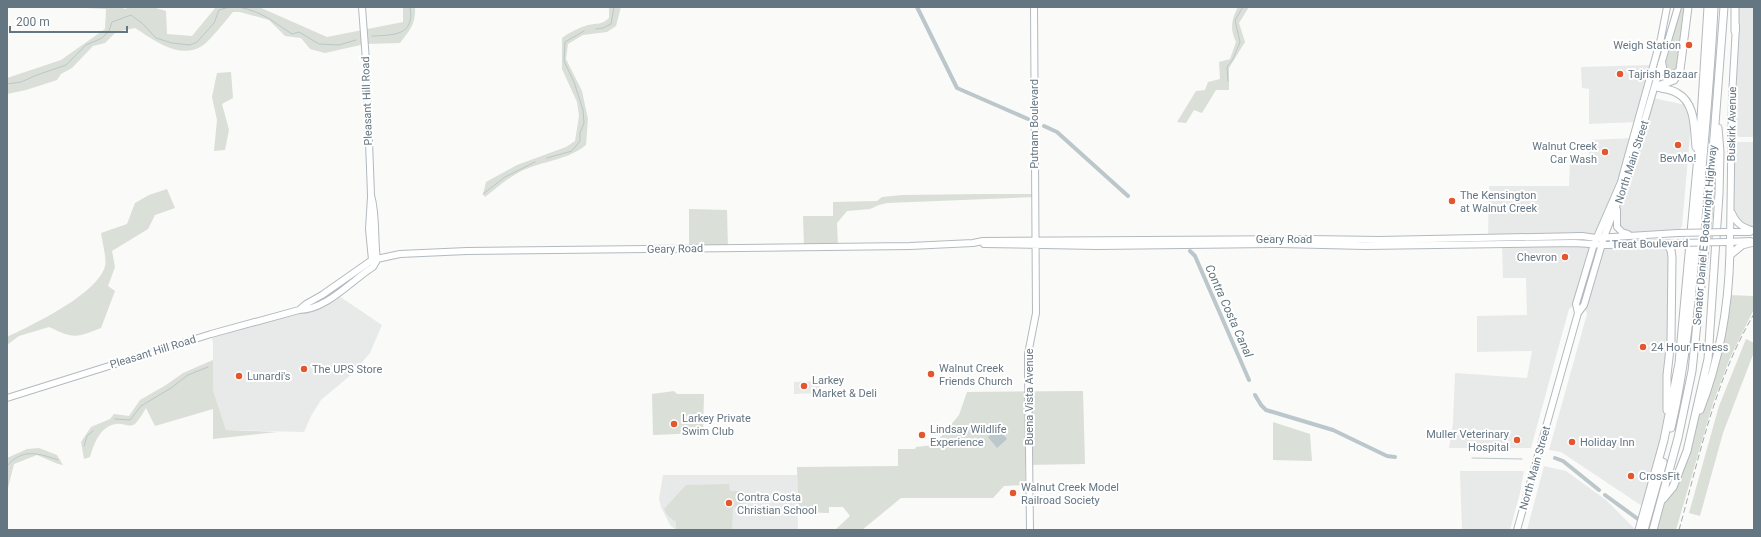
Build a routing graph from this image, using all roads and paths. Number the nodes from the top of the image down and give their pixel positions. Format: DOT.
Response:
graph roads {
  1 [pos="362,7"];
  2 [pos="1034,7"];
  3 [pos="1667,7"];
  4 [pos="1678,7"];
  5 [pos="1688,7"];
  6 [pos="1708,7"];
  7 [pos="1714,7"];
  8 [pos="1724,7"];
  9 [pos="1735,7"];
  10 [pos="1739,7"];
  11 [pos="1735,31"];
  12 [pos="1662,64"];
  13 [pos="1680,70"];
  14 [pos="1656,87"];
  15 [pos="1647,88"];
  16 [pos="1716,108"];
  17 [pos="1697,163"];
  18 [pos="1618,205"];
  19 [pos="1731,211"];
  20 [pos="1754,231"];
  21 [pos="1728,232"];
  22 [pos="1633,235"];
  23 [pos="1604,237"];
  24 [pos="1596,238"];
  25 [pos="1754,241"];
  26 [pos="1308,242"];
  27 [pos="1728,242"];
  28 [pos="1035,243"];
  29 [pos="1594,244"];
  30 [pos="1602,244"];
  31 [pos="1667,244"];
  32 [pos="1730,255"];
  33 [pos="374,260"];
  34 [pos="340,282"];
  35 [pos="299,310"];
  36 [pos="1578,313"];
  37 [pos="7,398"];
  38 [pos="1668,423"];
  39 [pos="1691,434"];
  40 [pos="1662,500"];
  41 [pos="1647,510"];
  42 [pos="1030,530"];
  43 [pos="1518,530"];
  44 [pos="1639,530"];
  45 [pos="1644,530"];
  46 [pos="1653,530"];
  1 -- 33 [label="main road, Pleasant Hill Road"];
  2 -- 28 [label="main road, Putnam Boulevard"];
  3 -- 15 [label="main road, North Main Street"];
  4 -- 12 [label="main road, North Main Street"];
  5 -- 13 [label="highway"];
  6 -- 17 [label="highway, Senator Daniel E Boatwright Highway"];
  7 -- 41 [label="highway"];
  8 -- 16 [label="highway, Senator Daniel E Boatwright Highway"];
  9 -- 11 [label="highway"];
  10 -- 11 [label="main road, Buskirk Avenue"];
  11 -- 19 [label="main road, Buskirk Avenue"];
  12 -- 13 [label="highway"];
  12 -- 14 [label="main road, North Main Street"];
  13 -- 14 [label="highway"];
  14 -- 15 [label="main road"];
  14 -- 17 [label="highway"];
  14 -- 18 [label="main road, North Main Street"];
  15 -- 24 [label="main road, North Main Street"];
  16 -- 39 [label="highway"];
  16 -- 40 [label="highway, Senator Daniel E Boatwright Highway"];
  17 -- 38 [label="highway, Senator Daniel E Boatwright Highway"];
  18 -- 22 [label="main road"];
  18 -- 23 [label="main road, North Main Street"];
  19 -- 20 [label="main road"];
  19 -- 21 [label="main road, Buskirk Avenue"];
  20 -- 21 [label="main road, Treat Boulevard"];
  21 -- 22 [label="main road, Treat Boulevard, bridge"];
  21 -- 27 [label="main road, Buskirk Avenue"];
  22 -- 23 [label="main road, Treat Boulevard"];
  23 -- 24 [label="main road, Treat Boulevard"];
  23 -- 30 [label="main road, North Main Street"];
  24 -- 26 [label="main road, Geary Road"];
  24 -- 29 [label="main road, North Main Street"];
  25 -- 27 [label="main road, Treat Boulevard"];
  25 -- 32 [label="highway"];
  26 -- 28 [label="main road, Geary Road"];
  26 -- 29 [label="main road, Geary Road"];
  27 -- 31 [label="main road, Treat Boulevard, bridge"];
  27 -- 32 [label="highway"];
  28 -- 33 [label="main road, Geary Road"];
  28 -- 42 [label="main road, Buena Vista Avenue"];
  29 -- 30 [label="main road, Treat Boulevard"];
  29 -- 36 [label="main road, North Main Street"];
  30 -- 31 [label="main road, Treat Boulevard"];
  30 -- 36 [label="main road, North Main Street"];
  31 -- 38 [label="highway"];
  32 -- 39 [label="highway"];
  33 -- 34 [label="main road, Geary Road"];
  33 -- 35 [label="main road, Pleasant Hill Road"];
  34 -- 35 [label="main road, Pleasant Hill Road"];
  35 -- 37 [label="main road, Pleasant Hill Road"];
  36 -- 43 [label="main road, North Main Street"];
  38 -- 41 [label="highway, Senator Daniel E Boatwright Highway"];
  39 -- 40 [label="highway"];
  40 -- 46 [label="highway, Senator Daniel E Boatwright Highway"];
  41 -- 44 [label="highway, Senator Daniel E Boatwright Highway"];
  41 -- 45 [label="highway"];
}
